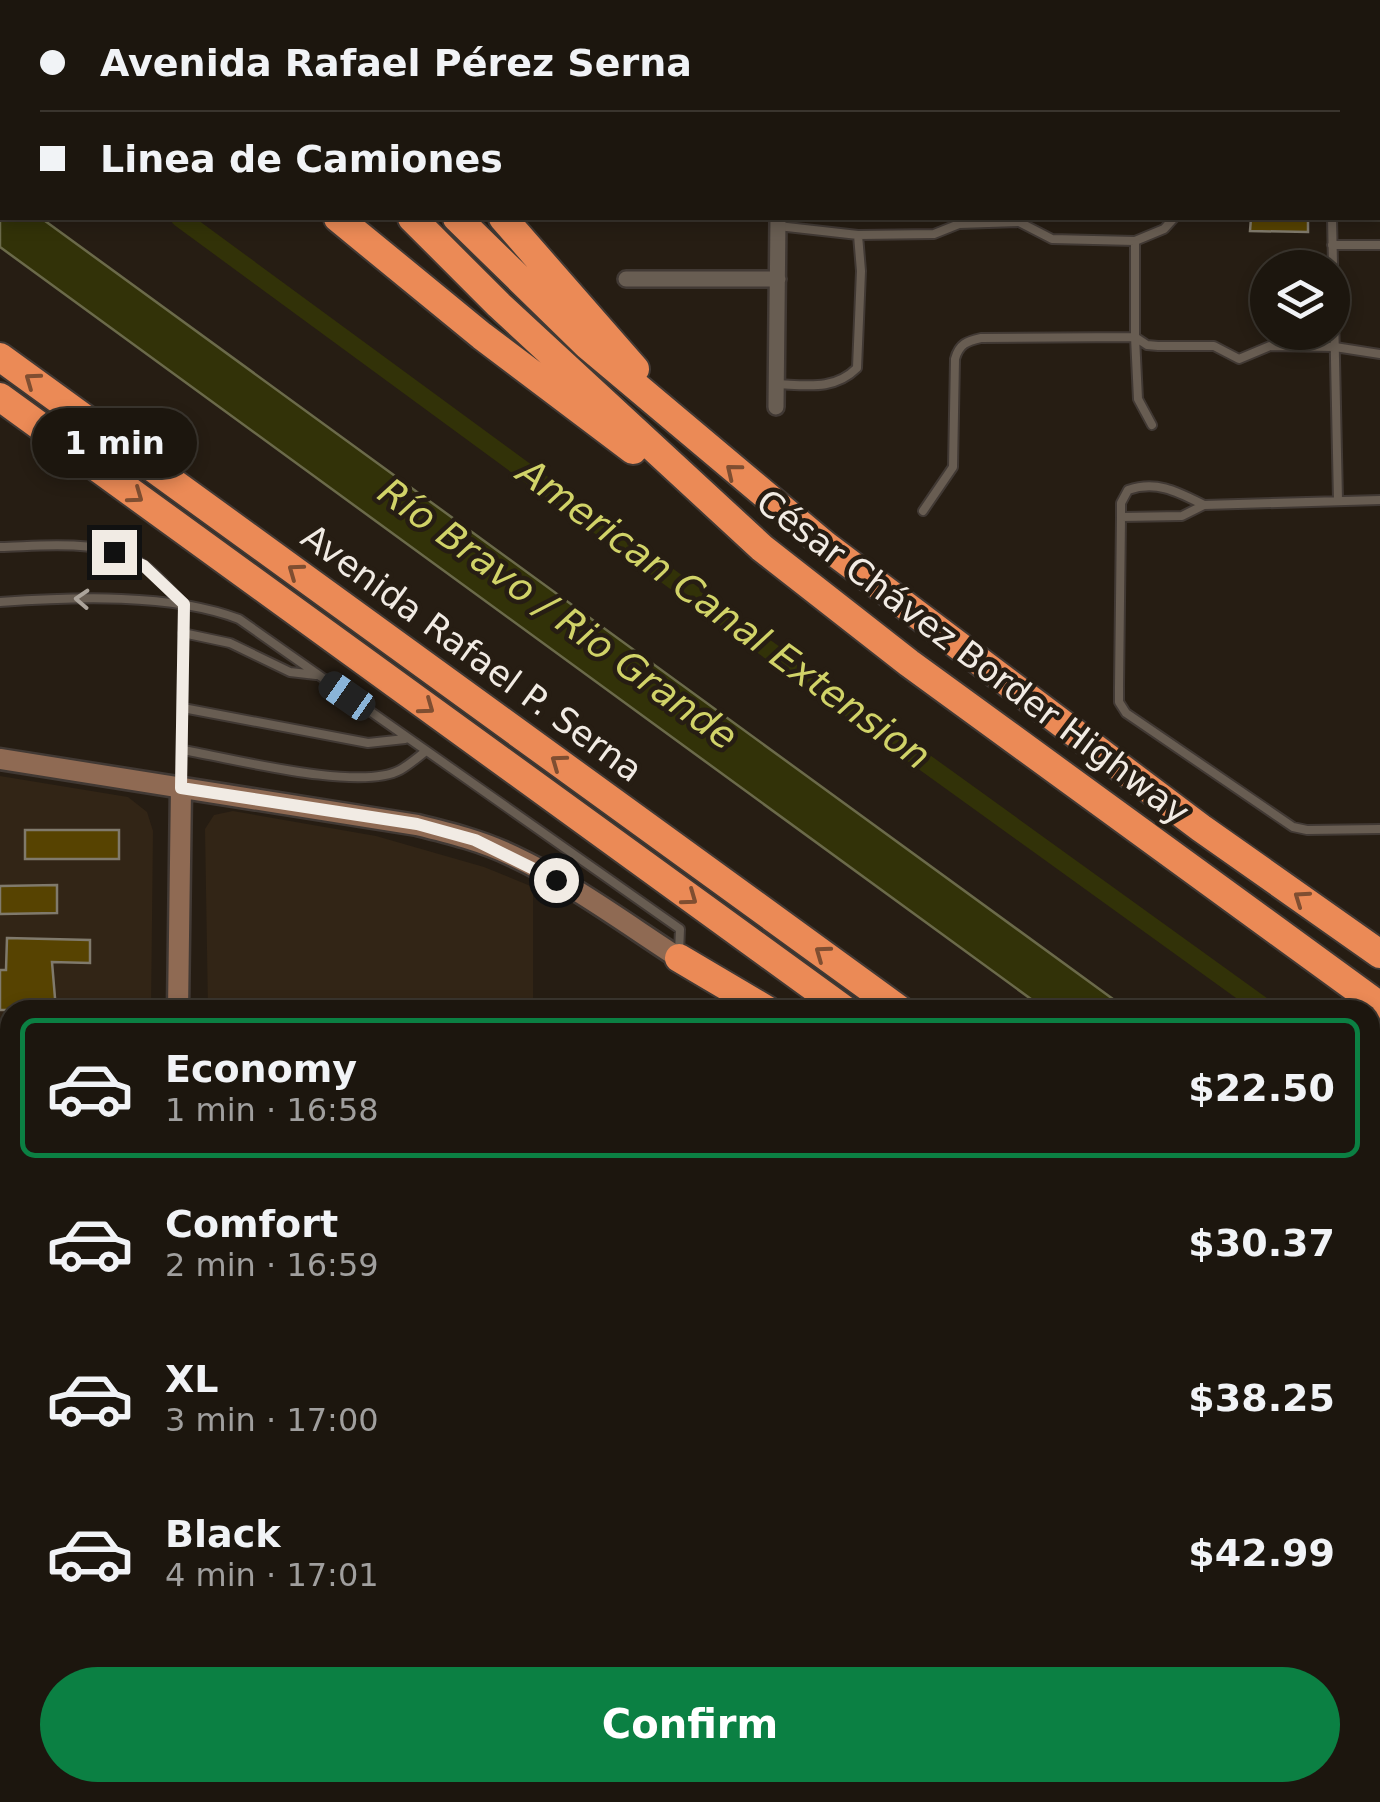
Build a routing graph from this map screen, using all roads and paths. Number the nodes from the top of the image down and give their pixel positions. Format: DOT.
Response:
graph roads {
  1 [pos="340,220"];
  2 [pos="414,220"];
  3 [pos="458,220"];
  4 [pos="506,220"];
  5 [pos="1172,220"];
  6 [pos="1332,220"];
  7 [pos="778,222"];
  8 [pos="858,235"];
  9 [pos="1135,240"];
  10 [pos="1332,245"];
  11 [pos="1380,245"];
  12 [pos="1332,250"];
  13 [pos="626,279"];
  14 [pos="778,280"];
  15 [pos="1135,338"];
  16 [pos="1350,349"];
  17 [pos="1261,350"];
  18 [pos="1335,350"];
  19 [pos="1380,354"];
  20 [pos="0,357"];
  21 [pos="776,384"];
  22 [pos="0,398"];
  23 [pos="776,407"];
  24 [pos="1152,425"];
  25 [pos="702,446"];
  26 [pos="1338,500"];
  27 [pos="1380,500"];
  28 [pos="1204,505"];
  29 [pos="923,510"];
  30 [pos="1121,517"];
  31 [pos="0,547"];
  32 [pos="762,548"];
  33 [pos="0,602"];
  34 [pos="184,604"];
  35 [pos="183,633"];
  36 [pos="316,675"];
  37 [pos="184,708"];
  38 [pos="408,739"];
  39 [pos="183,750"];
  40 [pos="426,751"];
  41 [pos="0,758"];
  42 [pos="181,788"];
  43 [pos="1380,829"];
  44 [pos="1380,954"];
  45 [pos="679,958"];
  46 [pos="178,1000"];
  47 [pos="751,1000"];
  48 [pos="831,1000"];
  49 [pos="886,1000"];
  50 [pos="1372,1000"];
  1 -- 32 [label="highway"];
  2 -- 32 [label="highway, César Chávez Border Highway"];
  3 -- 25 [label="highway, César Chávez Border Highway"];
  4 -- 25 [label="highway"];
  5 -- 9 [label="lane"];
  6 -- 10 [label="lane"];
  7 -- 8 [label="lane"];
  7 -- 14 [label="street"];
  8 -- 9 [label="lane"];
  8 -- 21 [label="lane"];
  9 -- 15 [label="lane"];
  10 -- 11 [label="lane"];
  10 -- 12 [label="lane"];
  13 -- 14 [label="street"];
  14 -- 21 [label="street"];
  15 -- 17 [label="lane"];
  15 -- 24 [label="lane"];
  15 -- 29 [label="lane"];
  16 -- 19 [label="lane"];
  18 -- 26 [label="lane"];
  49 -- 20 [label="highway, Avenida Rafael P. Serna, one-way"];
  21 -- 23 [label="street"];
  22 -- 48 [label="highway, Avenida Rafael P. Serna, one-way"];
  44 -- 25 [label="highway, César Chávez Border Highway, one-way"];
  26 -- 27 [label="lane"];
  26 -- 28 [label="lane"];
  28 -- 30 [label="lane"];
  28 -- 30 [label="lane"];
  30 -- 43 [label="lane"];
  31 -- 34 [label="lane"];
  32 -- 50 [label="highway, César Chávez Border Highway"];
  34 -- 33 [label="lane, one-way"];
  34 -- 35 [label="lane"];
  34 -- 36 [label="lane"];
  35 -- 36 [label="lane"];
  35 -- 37 [label="lane"];
  36 -- 38 [label="lane"];
  37 -- 38 [label="lane"];
  37 -- 39 [label="lane"];
  38 -- 40 [label="lane"];
  39 -- 40 [label="lane"];
  39 -- 42 [label="lane"];
  40 -- 45 [label="lane"];
  41 -- 42 [label="main road"];
  42 -- 45 [label="main road"];
  42 -- 46 [label="main road"];
  45 -- 47 [label="highway"];
}
